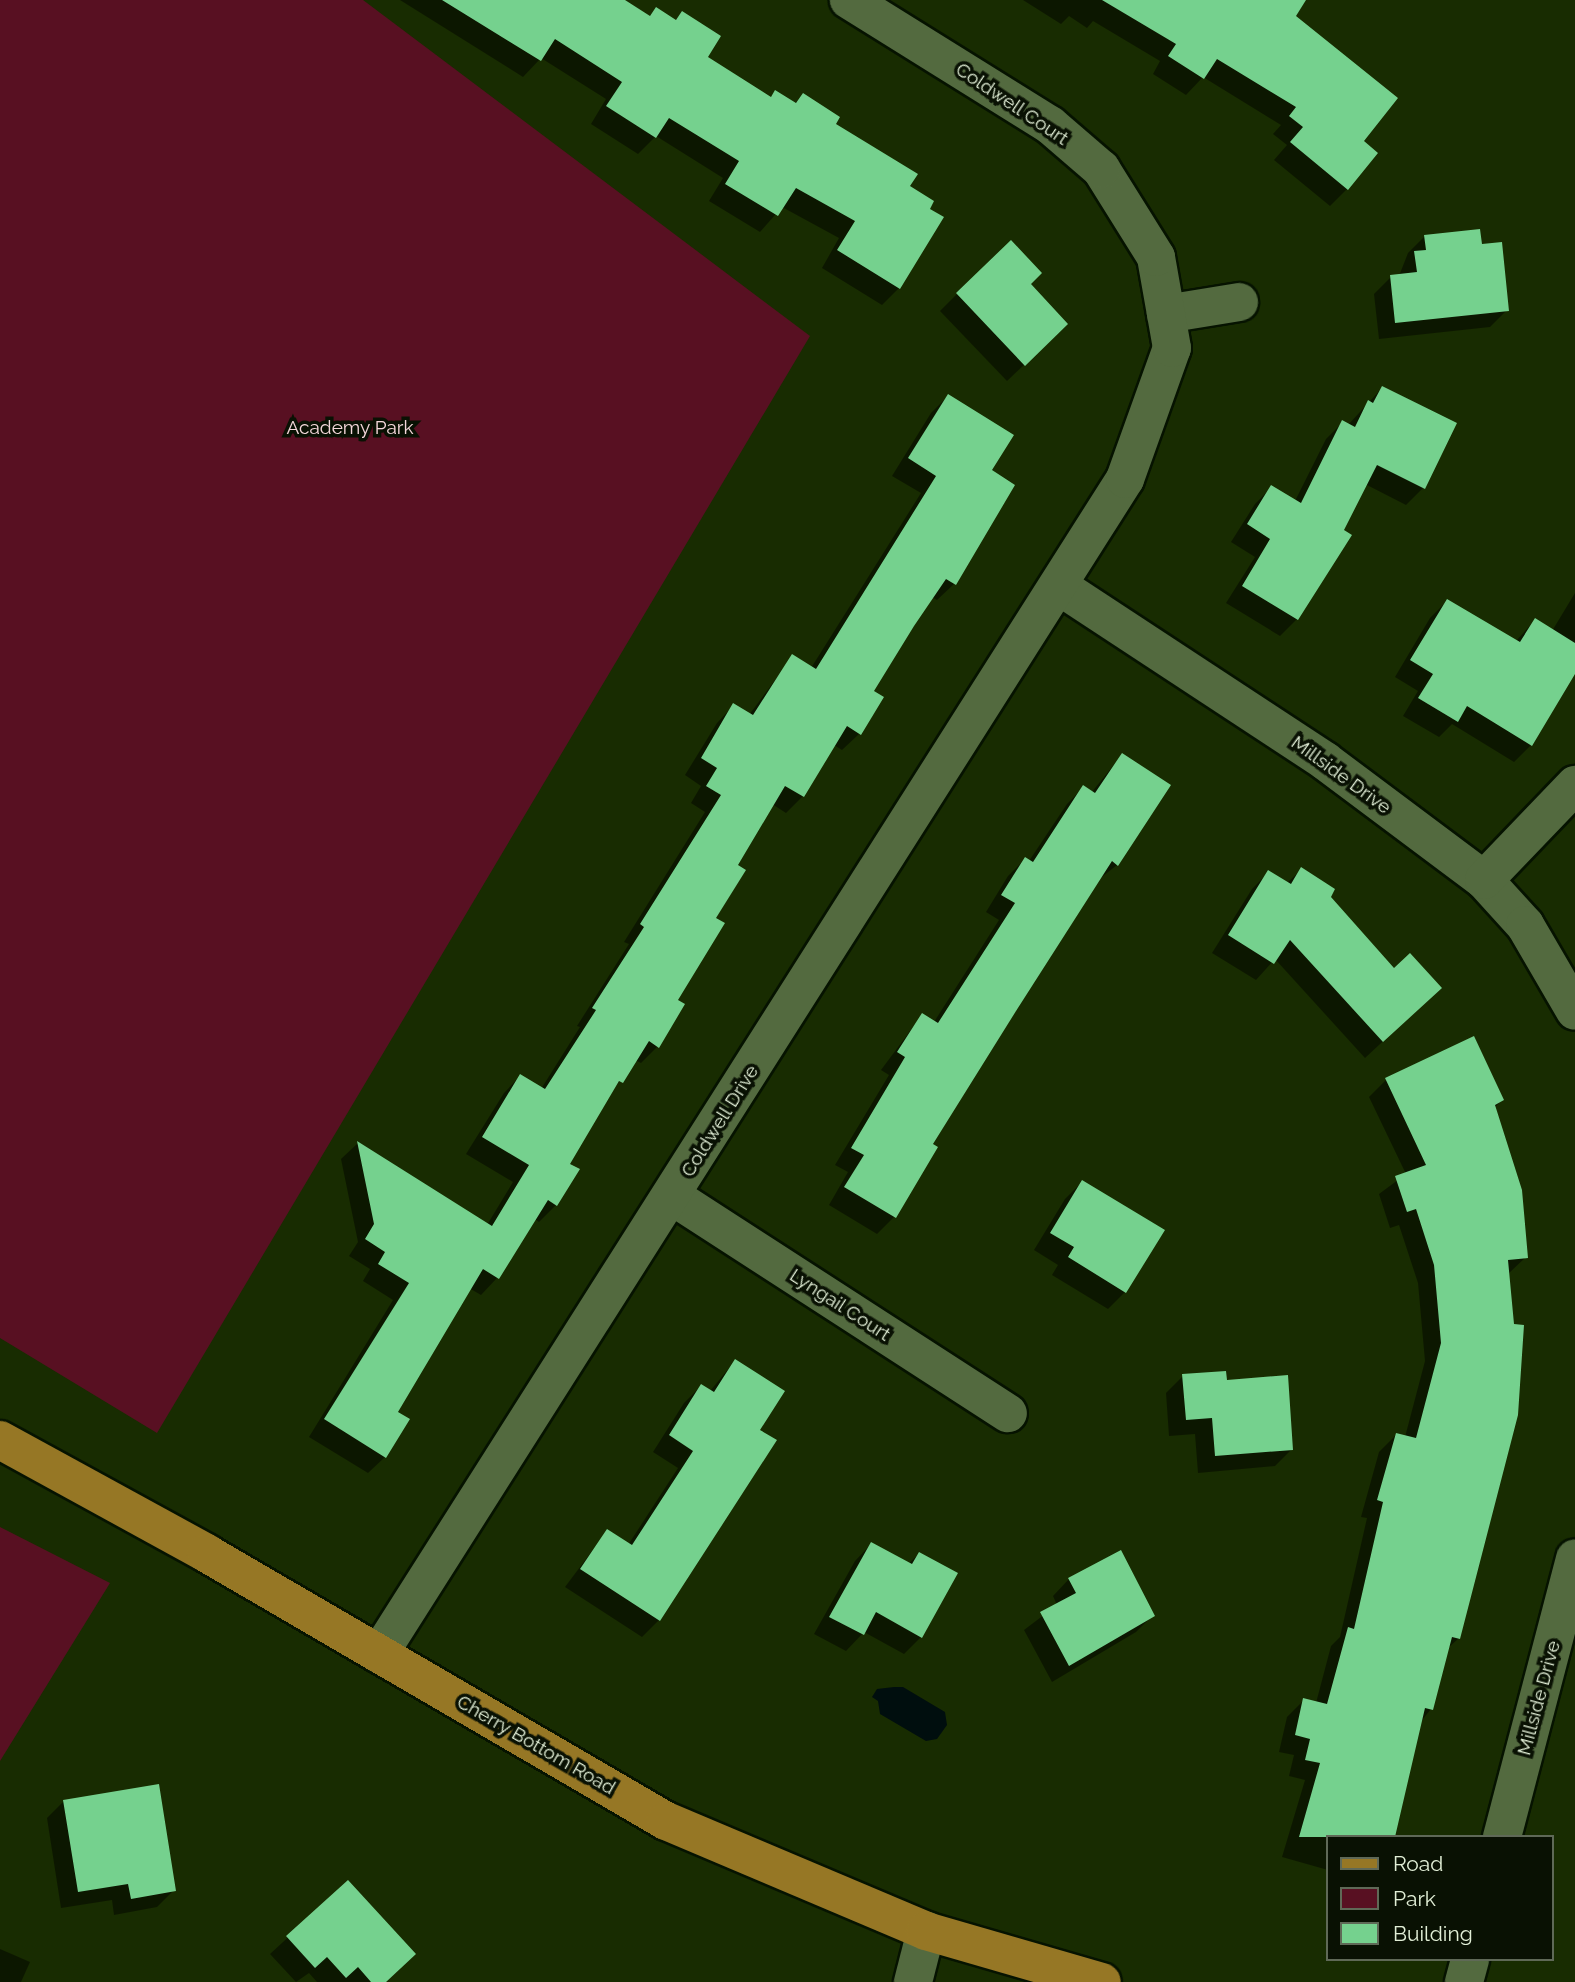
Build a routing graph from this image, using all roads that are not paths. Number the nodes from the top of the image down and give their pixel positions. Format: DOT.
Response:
graph roads {
  1 [pos="849,0"];
  2 [pos="1239,302"];
  3 [pos="1166,314"];
  4 [pos="1059,586"];
  5 [pos="1575,785"];
  6 [pos="1483,880"];
  7 [pos="1575,1012"];
  8 [pos="673,1196"];
  9 [pos="1008,1413"];
  10 [pos="0,1440"];
  11 [pos="1575,1558"];
  12 [pos="379,1654"];
  13 [pos="1503,1835"];
  14 [pos="926,1931"];
  15 [pos="1469,1961"];
  16 [pos="913,1982"];
  17 [pos="1102,1982"];
  18 [pos="1464,1982"];
  1 -- 3 [label="street, Coldwell Court"];
  2 -- 3 [label="street"];
  3 -- 4 [label="street, Coldwell Court"];
  4 -- 6 [label="street, Millside Drive"];
  4 -- 8 [label="street, Coldwell Drive"];
  5 -- 6 [label="street"];
  6 -- 7 [label="street, Millside Drive"];
  8 -- 9 [label="street, Lyngail Court"];
  8 -- 12 [label="street, Coldwell Drive"];
  10 -- 12 [label="main road, Cherry Bottom Road"];
  11 -- 13 [label="street, Millside Drive"];
  12 -- 14 [label="main road, Cherry Bottom Road"];
  14 -- 16 [label="street"];
  14 -- 17 [label="main road, Cherry Bottom Road"];
  15 -- 18 [label="street"];
}
